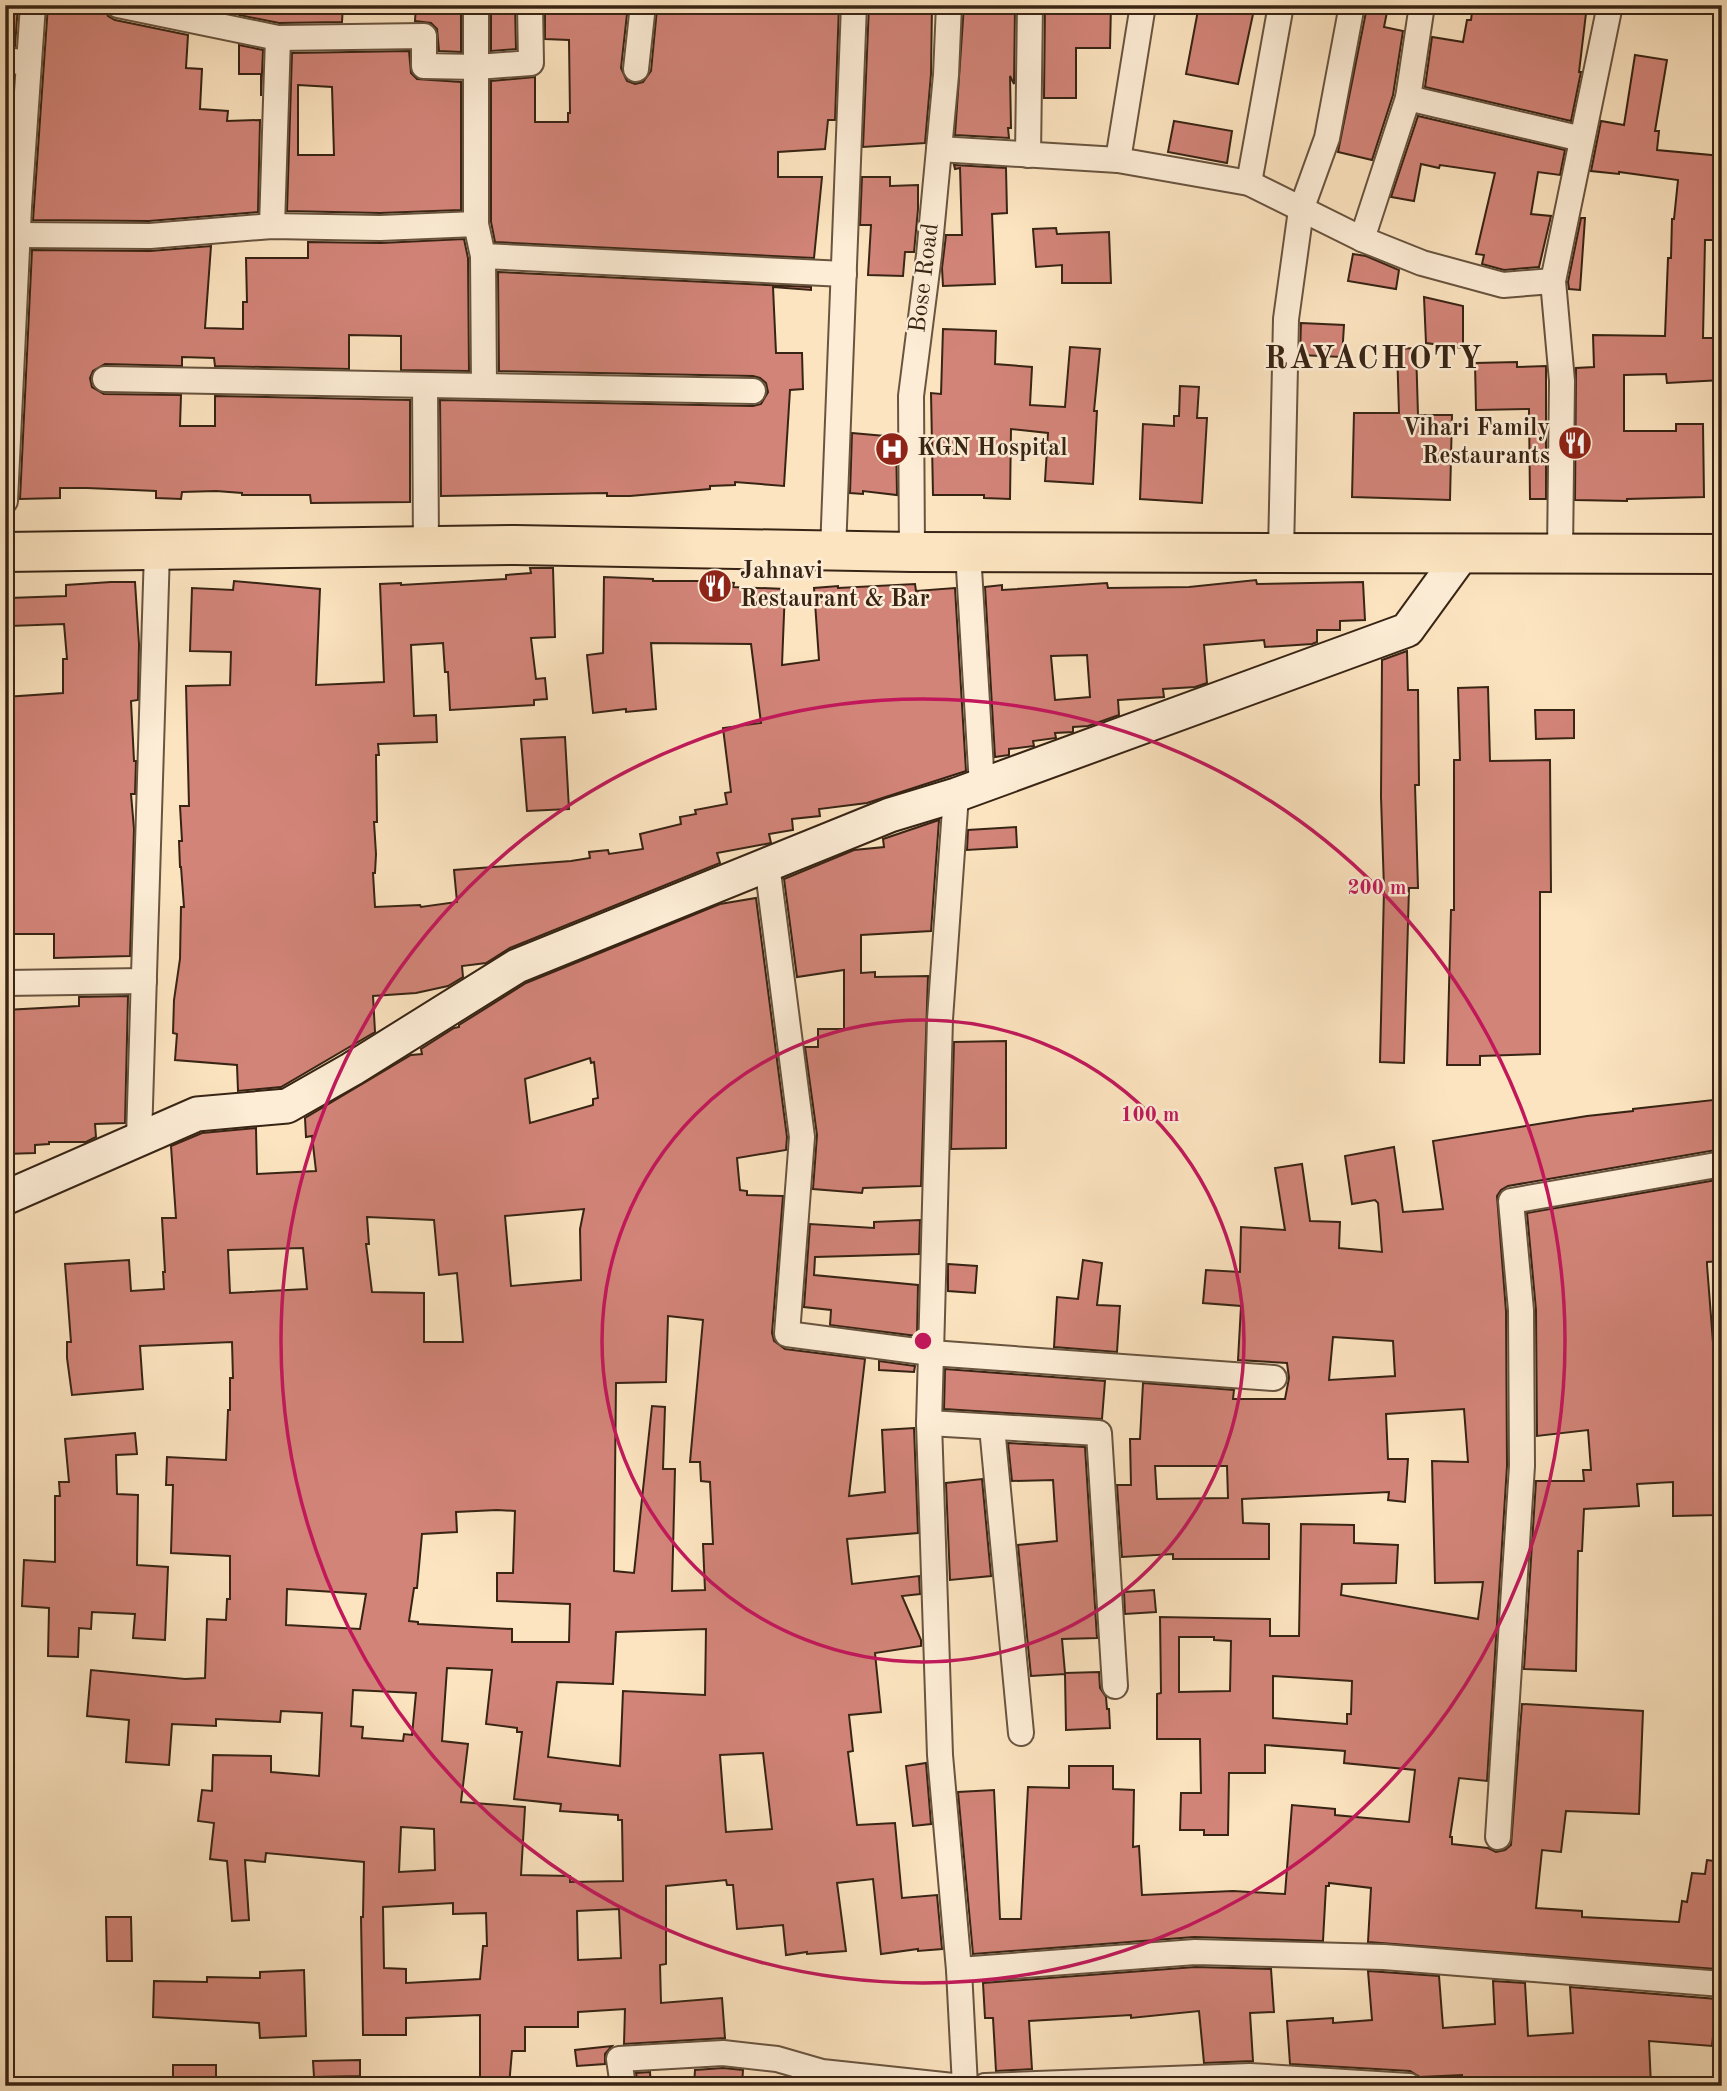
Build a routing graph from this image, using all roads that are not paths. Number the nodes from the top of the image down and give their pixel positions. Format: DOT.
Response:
graph roads {
  1 [pos="33,5"];
  2 [pos="118,5"];
  3 [pos="476,5"];
  4 [pos="530,5"];
  5 [pos="643,5"];
  6 [pos="854,5"];
  7 [pos="949,5"];
  8 [pos="1030,5"];
  9 [pos="1143,5"];
  10 [pos="1280,5"];
  11 [pos="1352,5"];
  12 [pos="1422,5"];
  13 [pos="1610,5"];
  14 [pos="278,38"];
  15 [pos="17,62"];
  16 [pos="477,67"];
  17 [pos="636,69"];
  18 [pos="1408,98"];
  19 [pos="1582,139"];
  20 [pos="939,149"];
  21 [pos="1028,155"];
  22 [pos="1118,160"];
  23 [pos="1249,183"];
  24 [pos="1301,210"];
  25 [pos="476,224"];
  26 [pos="272,226"];
  27 [pos="18,235"];
  28 [pos="1362,239"];
  29 [pos="484,256"];
  30 [pos="844,274"];
  31 [pos="1553,281"];
  32 [pos="105,379"];
  33 [pos="425,385"];
  34 [pos="484,386"];
  35 [pos="753,391"];
  36 [pos="5,501"];
  37 [pos="426,547"];
  38 [pos="157,551"];
  39 [pos="833,551"];
  40 [pos="5,552"];
  41 [pos="912,552"];
  42 [pos="968,552"];
  43 [pos="1281,552"];
  44 [pos="1463,552"];
  45 [pos="1560,553"];
  46 [pos="1722,554"];
  47 [pos="969,790"];
  48 [pos="767,864"];
  49 [pos="144,981"];
  50 [pos="5,983"];
  51 [pos="139,1138"];
  52 [pos="1722,1164"];
  53 [pos="7,1196"];
  54 [pos="931,1353"];
  55 [pos="1274,1378"];
  56 [pos="929,1423"];
  57 [pos="992,1427"];
  58 [pos="1115,1686"];
  59 [pos="1021,1733"];
  60 [pos="1498,1837"];
  61 [pos="958,1970"];
  62 [pos="1722,1984"];
  63 [pos="623,2086"];
  64 [pos="953,2086"];
  65 [pos="965,2086"];
  66 [pos="985,2086"];
  67 [pos="1409,2086"];
  1 -- 15 [label="street"];
  2 -- 14 [label="street"];
  3 -- 16 [label="street"];
  4 -- 16 [label="street"];
  5 -- 17 [label="street"];
  6 -- 30 [label="street"];
  7 -- 20 [label="street, Bose Road"];
  8 -- 21 [label="street"];
  9 -- 22 [label="street"];
  10 -- 23 [label="street"];
  11 -- 24 [label="street"];
  12 -- 18 [label="street"];
  13 -- 19 [label="street"];
  14 -- 16 [label="street"];
  14 -- 26 [label="street"];
  15 -- 27 [label="street"];
  16 -- 25 [label="street"];
  18 -- 19 [label="street"];
  18 -- 28 [label="street"];
  19 -- 31 [label="street"];
  20 -- 21 [label="street"];
  20 -- 41 [label="street, Bose Road"];
  21 -- 22 [label="street"];
  22 -- 23 [label="street"];
  23 -- 24 [label="street"];
  24 -- 28 [label="street"];
  24 -- 43 [label="street"];
  25 -- 26 [label="street"];
  25 -- 29 [label="street"];
  26 -- 27 [label="street"];
  27 -- 36 [label="street"];
  28 -- 31 [label="street"];
  29 -- 30 [label="street"];
  29 -- 34 [label="street"];
  30 -- 39 [label="street"];
  31 -- 45 [label="street"];
  32 -- 33 [label="street"];
  33 -- 34 [label="street"];
  33 -- 37 [label="street"];
  34 -- 35 [label="street"];
  37 -- 38 [label="main road"];
  37 -- 39 [label="main road"];
  38 -- 40 [label="main road"];
  38 -- 49 [label="street"];
  39 -- 41 [label="main road"];
  41 -- 42 [label="main road"];
  42 -- 43 [label="main road"];
  42 -- 47 [label="street"];
  43 -- 44 [label="main road"];
  44 -- 45 [label="main road"];
  44 -- 47 [label="main road"];
  45 -- 46 [label="main road"];
  47 -- 48 [label="main road"];
  47 -- 54 [label="street"];
  48 -- 51 [label="main road"];
  48 -- 54 [label="street"];
  49 -- 50 [label="street"];
  49 -- 51 [label="street"];
  51 -- 53 [label="main road"];
  52 -- 60 [label="street"];
  54 -- 55 [label="street"];
  54 -- 56 [label="street"];
  56 -- 57 [label="street"];
  56 -- 61 [label="street"];
  57 -- 58 [label="street"];
  57 -- 59 [label="street"];
  61 -- 62 [label="street"];
  61 -- 65 [label="street"];
  63 -- 64 [label="street"];
  66 -- 67 [label="street"];
}
